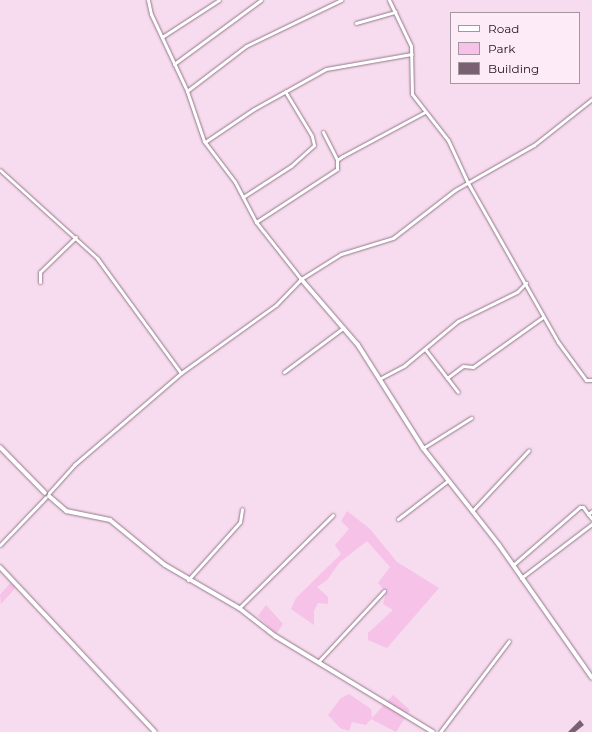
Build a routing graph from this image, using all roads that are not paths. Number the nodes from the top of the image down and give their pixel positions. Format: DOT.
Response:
graph roads {
  1 [pos="148,0"];
  2 [pos="219,0"];
  3 [pos="261,0"];
  4 [pos="341,0"];
  5 [pos="389,0"];
  6 [pos="395,12"];
  7 [pos="356,23"];
  8 [pos="162,37"];
  9 [pos="412,54"];
  10 [pos="174,64"];
  11 [pos="286,91"];
  12 [pos="187,92"];
  13 [pos="592,99"];
  14 [pos="425,112"];
  15 [pos="323,132"];
  16 [pos="205,142"];
  17 [pos="337,160"];
  18 [pos="0,170"];
  19 [pos="468,183"];
  20 [pos="243,197"];
  21 [pos="256,222"];
  22 [pos="76,237"];
  23 [pos="301,279"];
  24 [pos="40,282"];
  25 [pos="526,284"];
  26 [pos="543,317"];
  27 [pos="343,328"];
  28 [pos="425,349"];
  29 [pos="284,372"];
  30 [pos="181,373"];
  31 [pos="381,378"];
  32 [pos="447,378"];
  33 [pos="592,380"];
  34 [pos="458,392"];
  35 [pos="472,418"];
  36 [pos="0,448"];
  37 [pos="423,448"];
  38 [pos="529,450"];
  39 [pos="446,482"];
  40 [pos="47,495"];
  41 [pos="242,509"];
  42 [pos="592,511"];
  43 [pos="472,512"];
  44 [pos="588,514"];
  45 [pos="333,515"];
  46 [pos="398,519"];
  47 [pos="592,519"];
  48 [pos="592,524"];
  49 [pos="0,545"];
  50 [pos="513,565"];
  51 [pos="0,567"];
  52 [pos="521,578"];
  53 [pos="188,580"];
  54 [pos="384,592"];
  55 [pos="239,608"];
  56 [pos="509,641"];
  57 [pos="318,662"];
  58 [pos="592,678"];
  59 [pos="155,732"];
  60 [pos="433,732"];
  61 [pos="440,732"];
  1 -- 8 [label="street"];
  2 -- 8 [label="street"];
  3 -- 10 [label="street"];
  4 -- 12 [label="street"];
  5 -- 6 [label="street"];
  6 -- 7 [label="street"];
  6 -- 9 [label="street"];
  8 -- 10 [label="street"];
  9 -- 11 [label="street"];
  9 -- 14 [label="street"];
  10 -- 12 [label="street"];
  11 -- 16 [label="street"];
  11 -- 20 [label="street"];
  12 -- 16 [label="street"];
  13 -- 19 [label="street"];
  14 -- 17 [label="street"];
  14 -- 19 [label="street"];
  15 -- 17 [label="street"];
  16 -- 20 [label="street"];
  17 -- 21 [label="street"];
  18 -- 22 [label="street"];
  19 -- 23 [label="street"];
  19 -- 25 [label="street"];
  20 -- 21 [label="street"];
  21 -- 23 [label="street"];
  22 -- 24 [label="street"];
  22 -- 30 [label="street"];
  23 -- 27 [label="street"];
  23 -- 30 [label="street"];
  25 -- 26 [label="street"];
  25 -- 28 [label="street"];
  26 -- 32 [label="street"];
  26 -- 33 [label="street"];
  27 -- 29 [label="street"];
  27 -- 31 [label="street"];
  28 -- 31 [label="street"];
  28 -- 32 [label="street"];
  30 -- 40 [label="street"];
  31 -- 37 [label="street"];
  32 -- 34 [label="street"];
  35 -- 37 [label="street"];
  36 -- 40 [label="street"];
  37 -- 39 [label="street"];
  38 -- 43 [label="street"];
  39 -- 43 [label="street"];
  39 -- 46 [label="street"];
  40 -- 49 [label="street"];
  40 -- 53 [label="street"];
  41 -- 53 [label="street"];
  42 -- 44 [label="street"];
  43 -- 50 [label="street"];
  44 -- 47 [label="street"];
  44 -- 50 [label="street"];
  45 -- 55 [label="street"];
  48 -- 52 [label="street"];
  50 -- 52 [label="street"];
  51 -- 59 [label="street"];
  52 -- 58 [label="street"];
  53 -- 55 [label="street"];
  54 -- 57 [label="street"];
  55 -- 57 [label="street"];
  56 -- 61 [label="street"];
  57 -- 60 [label="street"];
}
